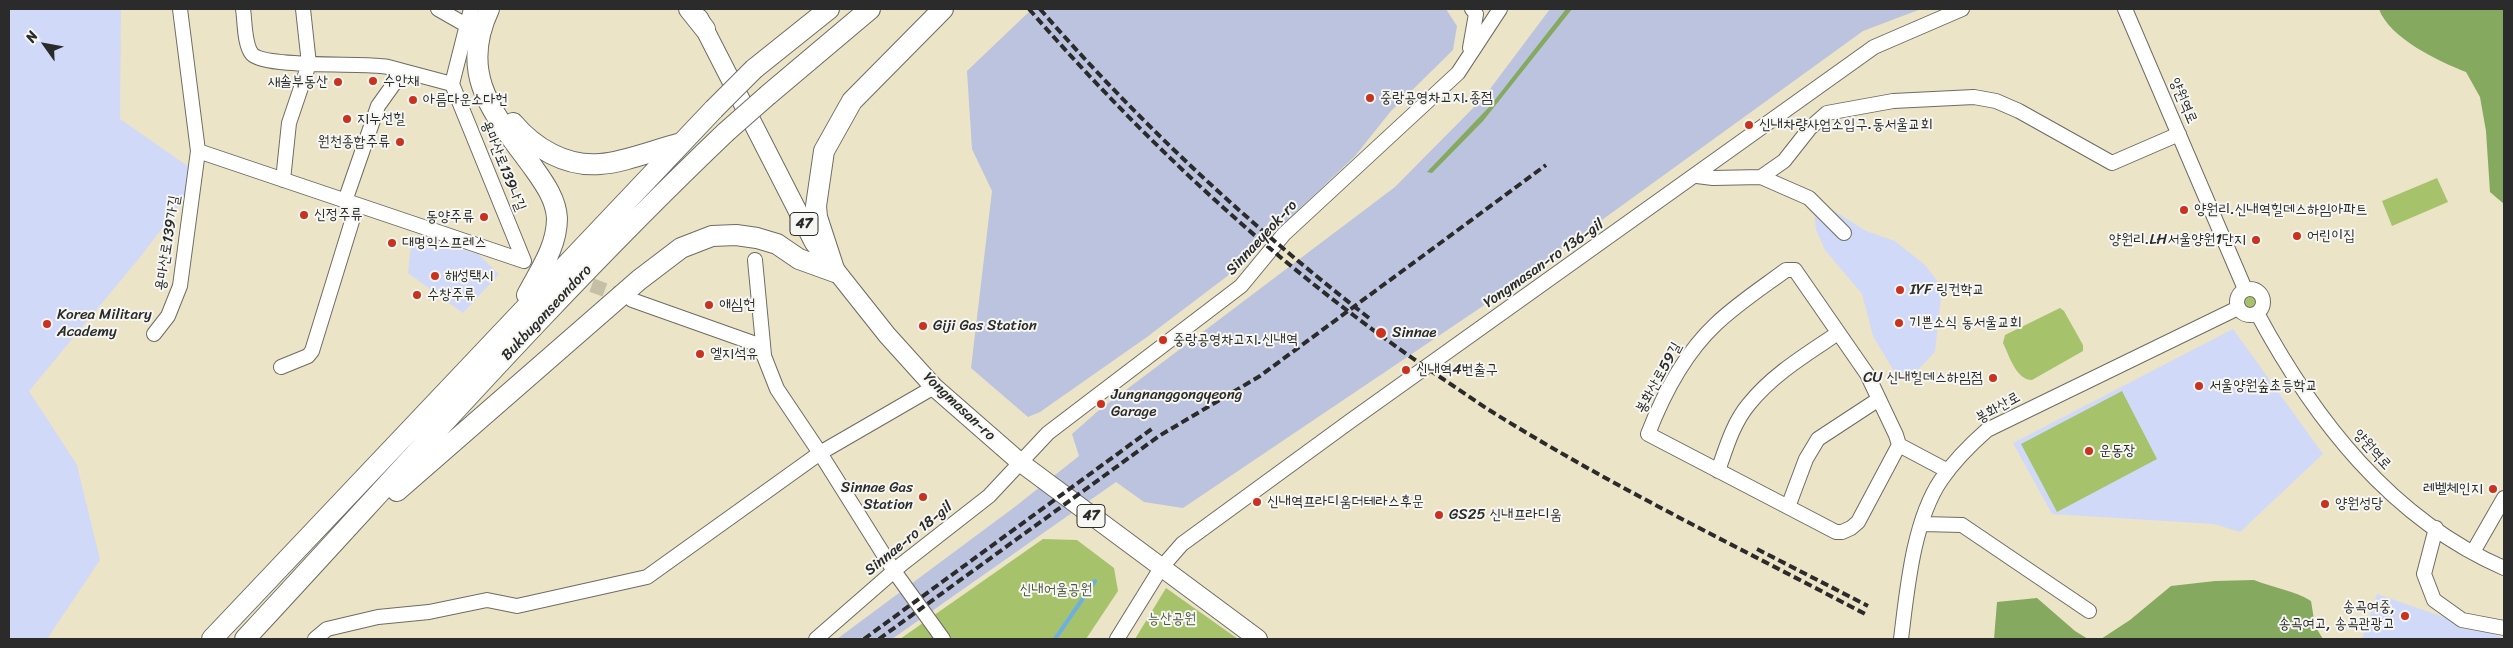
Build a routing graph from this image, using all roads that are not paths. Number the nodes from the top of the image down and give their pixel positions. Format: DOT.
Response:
graph roads {
  1 [pos="180,9"];
  2 [pos="243,9"];
  3 [pos="303,9"];
  4 [pos="438,9"];
  5 [pos="471,9"];
  6 [pos="489,9"];
  7 [pos="498,9"];
  8 [pos="689,9"];
  9 [pos="694,9"];
  10 [pos="699,9"];
  11 [pos="829,9"];
  12 [pos="870,9"];
  13 [pos="943,9"];
  14 [pos="1472,9"];
  15 [pos="1500,9"];
  16 [pos="1962,9"];
  17 [pos="2125,9"];
  18 [pos="817,16"];
  19 [pos="466,26"];
  20 [pos="705,30"];
  21 [pos="309,64"];
  22 [pos="403,71"];
  23 [pos="1458,73"];
  24 [pos="452,84"];
  25 [pos="2179,134"];
  26 [pos="678,144"];
  27 [pos="198,151"];
  28 [pos="1696,176"];
  29 [pos="1761,178"];
  30 [pos="283,180"];
  31 [pos="351,203"];
  32 [pos="1844,233"];
  33 [pos="755,260"];
  34 [pos="835,272"];
  35 [pos="2245,289"];
  36 [pos="632,300"];
  37 [pos="2236,309"];
  38 [pos="2257,313"];
  39 [pos="516,317"];
  40 [pos="1838,333"];
  41 [pos="154,334"];
  42 [pos="764,356"];
  43 [pos="281,367"];
  44 [pos="934,387"];
  45 [pos="1879,399"];
  46 [pos="1898,445"];
  47 [pos="820,453"];
  48 [pos="1021,463"];
  49 [pos="1718,470"];
  50 [pos="1948,471"];
  51 [pos="2503,502"];
  52 [pos="1788,507"];
  53 [pos="1922,524"];
  54 [pos="2436,528"];
  55 [pos="332,545"];
  56 [pos="2473,552"];
  57 [pos="1161,568"];
  58 [pos="2504,568"];
  59 [pos="894,571"];
  60 [pos="2088,610"];
  61 [pos="2504,628"];
  62 [pos="212,639"];
  63 [pos="245,639"];
  64 [pos="315,639"];
  65 [pos="816,639"];
  66 [pos="943,639"];
  67 [pos="1117,639"];
  68 [pos="1258,639"];
  69 [pos="1901,639"];
  1 -- 27 [label="street, 용마산로139가길"];
  2 -- 21 [label="street"];
  3 -- 21 [label="street"];
  4 -- 19 [label="street"];
  5 -- 19 [label="street"];
  6 -- 39 [label="highway"];
  7 -- 26 [label="highway"];
  8 -- 20 [label="highway"];
  9 -- 20 [label="main road, 47"];
  10 -- 20 [label="highway"];
  11 -- 18 [label="highway, Bukbuganseondoro"];
  12 -- 55 [label="highway, Bukbuganseondoro, bridge"];
  13 -- 34 [label="highway"];
  14 -- 23 [label="street"];
  15 -- 23 [label="street, Sinnaeyeok-ro"];
  16 -- 28 [label="street, Yongmasan-ro 136-gil"];
  17 -- 25 [label="street, 양원역로"];
  18 -- 26 [label="highway, Bukbuganseondoro, bridge"];
  19 -- 24 [label="street"];
  20 -- 34 [label="main road, Yongmasan-ro / 47"];
  21 -- 22 [label="street"];
  21 -- 30 [label="street"];
  22 -- 24 [label="street"];
  22 -- 31 [label="street"];
  23 -- 48 [label="street, Sinnaeyeok-ro"];
  24 -- 31 [label="street, 용마산로139나길"];
  25 -- 29 [label="street"];
  25 -- 35 [label="street, 양원역로"];
  26 -- 39 [label="highway, Bukbuganseondoro"];
  27 -- 30 [label="street"];
  27 -- 41 [label="street, 용마산로139가길"];
  28 -- 29 [label="street"];
  28 -- 57 [label="street, Yongmasan-ro 136-gil"];
  29 -- 32 [label="street"];
  30 -- 31 [label="street"];
  31 -- 43 [label="street"];
  33 -- 42 [label="street"];
  34 -- 44 [label="main road, Yongmasan-ro / 47"];
  34 -- 55 [label="highway"];
  35 -- 37 [label="street"];
  35 -- 38 [label="street"];
  36 -- 42 [label="street"];
  37 -- 38 [label="street"];
  37 -- 50 [label="street, 봉화산로"];
  38 -- 54 [label="street, 양원역로"];
  39 -- 62 [label="highway, Bukbuganseondoro"];
  40 -- 45 [label="street, 봉화산로59길"];
  40 -- 49 [label="street"];
  40 -- 49 [label="street, 봉화산로59길"];
  42 -- 47 [label="street"];
  44 -- 47 [label="street"];
  44 -- 48 [label="main road, Yongmasan-ro / 47"];
  45 -- 46 [label="street, 봉화산로59길"];
  45 -- 52 [label="street"];
  46 -- 50 [label="street"];
  46 -- 52 [label="street, 봉화산로59길"];
  47 -- 59 [label="street"];
  47 -- 64 [label="street"];
  48 -- 57 [label="main road, Yongmasan-ro / 47"];
  48 -- 59 [label="street, Sinnae-ro 18-gil"];
  49 -- 52 [label="street, 봉화산로59길"];
  50 -- 53 [label="street, 봉화산로"];
  51 -- 56 [label="street"];
  53 -- 60 [label="street"];
  53 -- 69 [label="street, 봉화산로"];
  54 -- 56 [label="street, 양원역로"];
  54 -- 61 [label="street"];
  55 -- 63 [label="highway, Bukbuganseondoro"];
  56 -- 58 [label="street, 양원역로"];
  57 -- 67 [label="street, Yongmasan-ro 136-gil"];
  57 -- 68 [label="main road, Yongmasan-ro / 47"];
  59 -- 65 [label="street, Sinnae-ro 18-gil"];
  59 -- 66 [label="street"];
}
